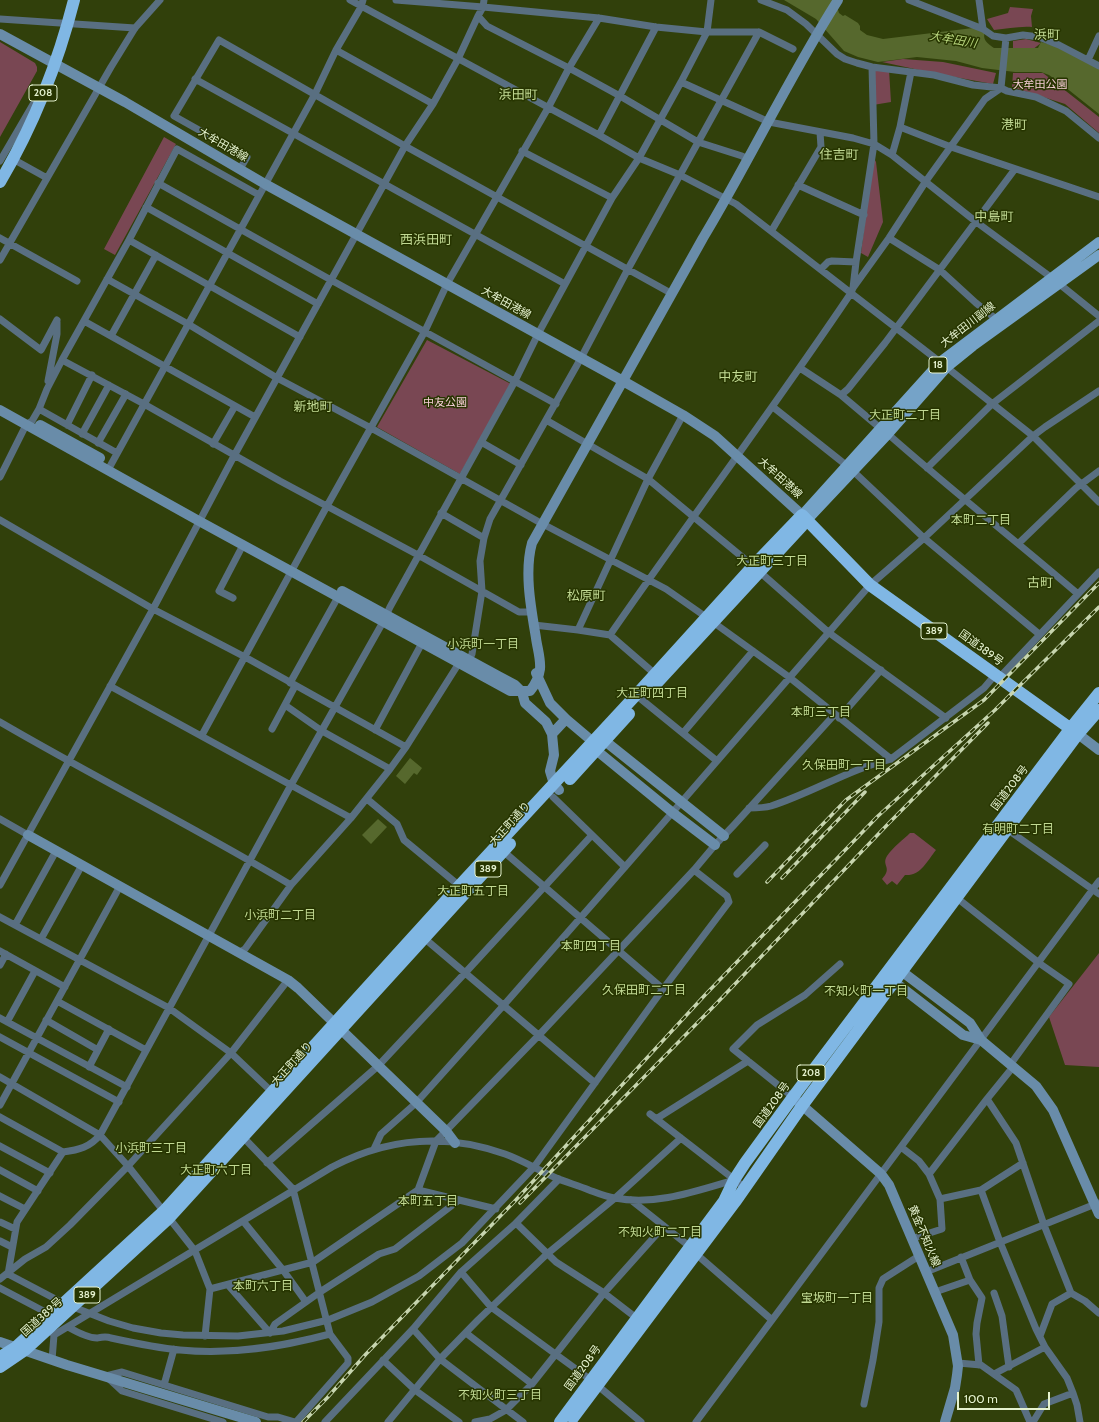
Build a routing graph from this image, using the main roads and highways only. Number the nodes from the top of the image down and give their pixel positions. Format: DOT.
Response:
graph roads {
  1 [pos="74,0"];
  2 [pos="0,182"];
  3 [pos="1099,242"];
  4 [pos="1099,255"];
  5 [pos="1056,281"];
  6 [pos="943,364"];
  7 [pos="805,517"];
  8 [pos="710,620"];
  9 [pos="1099,693"];
  10 [pos="639,697"];
  11 [pos="1099,710"];
  12 [pos="1074,731"];
  13 [pos="594,746"];
  14 [pos="555,791"];
  15 [pos="463,889"];
  16 [pos="898,968"];
  17 [pos="890,979"];
  18 [pos="338,1027"];
  19 [pos="166,1214"];
  20 [pos="692,1250"];
  21 [pos="68,1305"];
  22 [pos="21,1349"];
  23 [pos="0,1357"];
  24 [pos="0,1367"];
  25 [pos="594,1382"];
  26 [pos="560,1422"];
  27 [pos="570,1422"];
  1 -- 2 [label="highway, 208, bridge"];
  3 -- 5 [label="main road, 大牟田川副線 / 18"];
  4 -- 5 [label="main road, 大牟田川副線 / 18"];
  5 -- 6 [label="main road, 大牟田川副線 / 18"];
  5 -- 6 [label="main road, 大牟田川副線 / 18"];
  6 -- 7 [label="main road, 大牟田川副線 / 18"];
  7 -- 8 [label="highway, 大正町通り / 389"];
  7 -- 12 [label="highway, 国道389号 / 389"];
  8 -- 10 [label="highway, 大正町通り / 389"];
  8 -- 10 [label="highway, 大正町通り / 389"];
  9 -- 12 [label="highway, 国道208号 / 208"];
  10 -- 13 [label="highway, 大正町通り / 389"];
  10 -- 13 [label="highway, 大正町通り / 389"];
  11 -- 12 [label="highway, 国道208号 / 208"];
  12 -- 16 [label="highway, 国道208号 / 208"];
  12 -- 16 [label="highway, 国道208号 / 208"];
  13 -- 14 [label="highway, 大正町通り / 389"];
  14 -- 15 [label="highway, 大正町通り / 389"];
  14 -- 15 [label="highway, 大正町通り / 389"];
  15 -- 18 [label="highway, 大正町通り / 389"];
  15 -- 18 [label="highway, 大正町通り / 389"];
  16 -- 17 [label="highway, 国道208号 / 208"];
  17 -- 20 [label="highway, 国道208号 / 208"];
  17 -- 20 [label="highway, 国道208号 / 208"];
  18 -- 19 [label="highway, 大正町通り / 389"];
  18 -- 19 [label="highway, 大正町通り / 389"];
  19 -- 21 [label="highway, 国道389号 / 389"];
  20 -- 25 [label="highway, 国道208号 / 208"];
  21 -- 22 [label="highway, 国道389号 / 389"];
  21 -- 22 [label="highway, 国道389号 / 389"];
  22 -- 23 [label="highway, 国道389号 / 389"];
  22 -- 24 [label="highway, 国道389号 / 389"];
  25 -- 26 [label="highway, 国道208号 / 208"];
  25 -- 27 [label="highway, 国道208号 / 208"];
}
